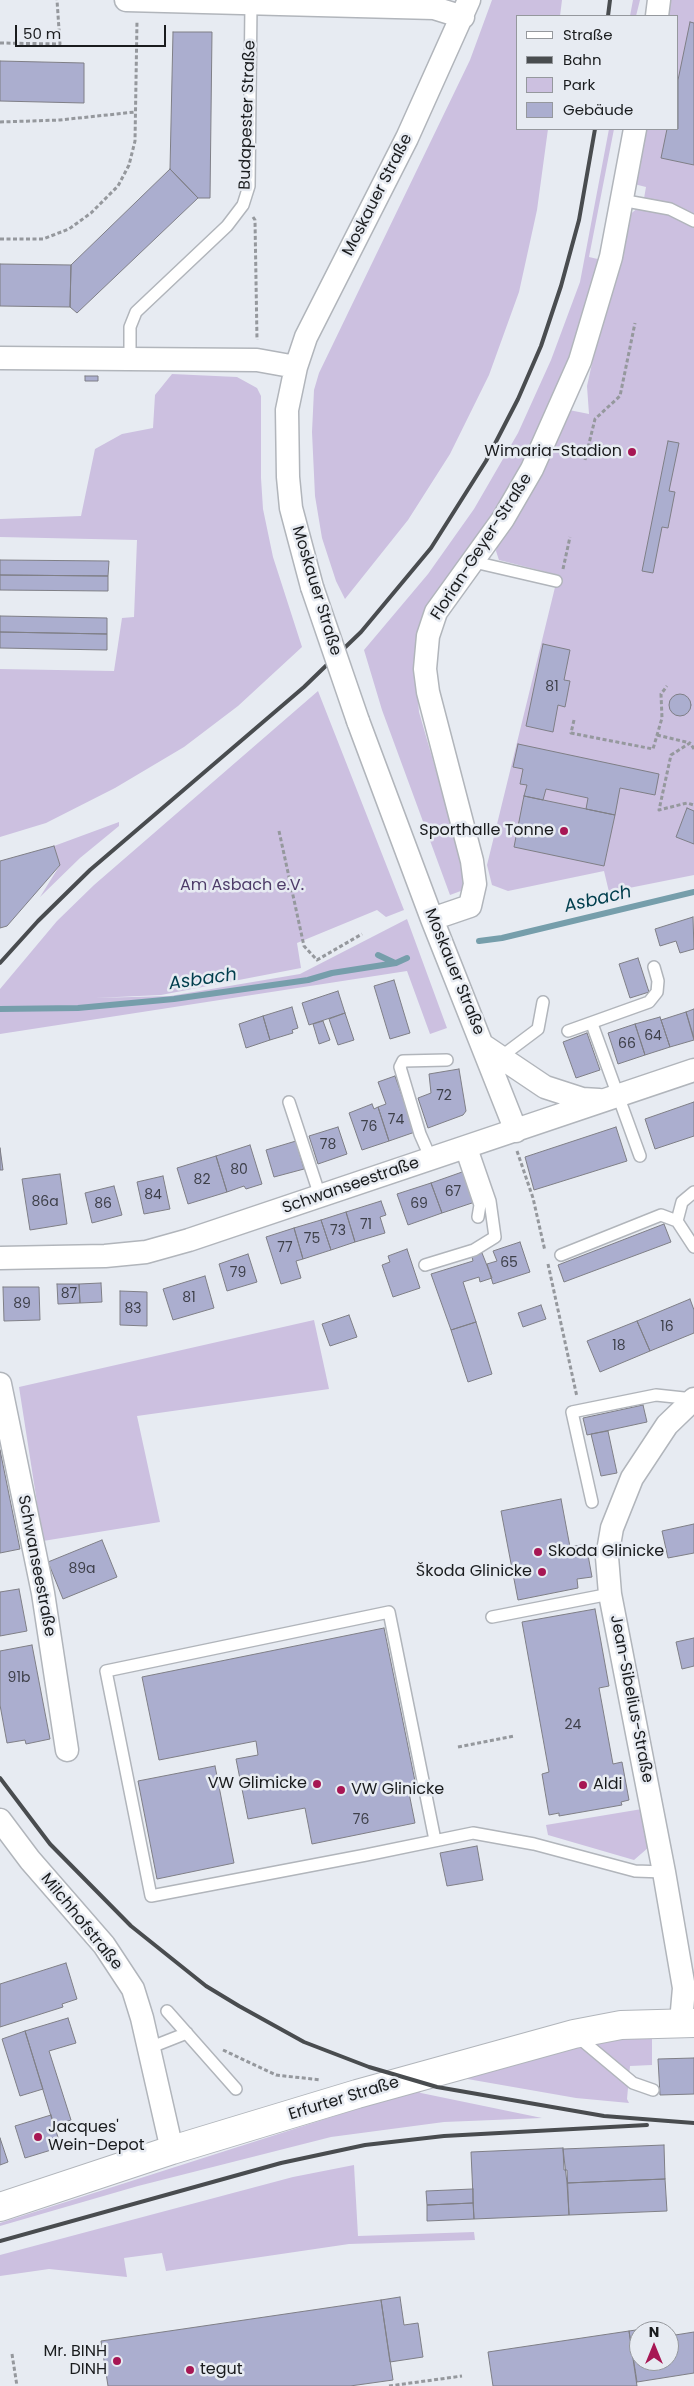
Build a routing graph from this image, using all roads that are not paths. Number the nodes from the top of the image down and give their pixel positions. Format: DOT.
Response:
graph roads {
  1 [pos="126,0"];
  2 [pos="139,0"];
  3 [pos="659,0"];
  4 [pos="204,1"];
  5 [pos="251,4"];
  6 [pos="466,8"];
  7 [pos="657,15"];
  8 [pos="635,130"];
  9 [pos="621,200"];
  10 [pos="694,221"];
  11 [pos="0,358"];
  12 [pos="130,359"];
  13 [pos="296,367"];
  14 [pos="474,562"];
  15 [pos="556,581"];
  16 [pos="432,919"];
  17 [pos="654,967"];
  18 [pos="543,1002"];
  19 [pos="592,1024"];
  20 [pos="568,1031"];
  21 [pos="493,1051"];
  22 [pos="447,1060"];
  23 [pos="694,1070"];
  24 [pos="611,1098"];
  25 [pos="289,1102"];
  26 [pos="516,1130"];
  27 [pos="466,1148"];
  28 [pos="640,1156"];
  29 [pos="431,1159"];
  30 [pos="694,1192"];
  31 [pos="320,1196"];
  32 [pos="478,1217"];
  33 [pos="677,1221"];
  34 [pos="694,1247"];
  35 [pos="561,1255"];
  36 [pos="0,1258"];
  37 [pos="425,1265"];
  38 [pos="0,1384"];
  39 [pos="694,1399"];
  40 [pos="592,1502"];
  41 [pos="610,1594"];
  42 [pos="492,1617"];
  43 [pos="67,1750"];
  44 [pos="2,1827"];
  45 [pos="435,1840"];
  46 [pos="664,1872"];
  47 [pos="167,2011"];
  48 [pos="688,2022"];
  49 [pos="187,2033"];
  50 [pos="574,2034"];
  51 [pos="149,2048"];
  52 [pos="236,2089"];
  53 [pos="653,2090"];
  54 [pos="172,2150"];
  55 [pos="0,2207"];
  1 -- 2 [label="street"];
  2 -- 4 [label="street"];
  3 -- 7 [label="street"];
  4 -- 5 [label="street"];
  5 -- 6 [label="street"];
  5 -- 12 [label="lane, Budapester Straße"];
  6 -- 13 [label="street, Moskauer Straße"];
  8 -- 9 [label="street, Florian-Geyer-Straße"];
  9 -- 10 [label="lane"];
  9 -- 14 [label="street, Florian-Geyer-Straße"];
  11 -- 12 [label="street"];
  12 -- 13 [label="street"];
  13 -- 16 [label="street, Moskauer Straße, bridge"];
  14 -- 15 [label="lane"];
  14 -- 16 [label="street, Florian-Geyer-Straße"];
  16 -- 21 [label="street, Moskauer Straße"];
  17 -- 19 [label="lane"];
  18 -- 21 [label="lane"];
  19 -- 20 [label="lane"];
  19 -- 24 [label="lane"];
  21 -- 24 [label="street"];
  21 -- 26 [label="street, Moskauer Straße"];
  22 -- 29 [label="lane"];
  23 -- 24 [label="street, Schwanseestraße"];
  24 -- 26 [label="street, Schwanseestraße"];
  24 -- 28 [label="lane"];
  25 -- 31 [label="lane"];
  26 -- 27 [label="street, Schwanseestraße"];
  27 -- 29 [label="street, Schwanseestraße"];
  27 -- 32 [label="lane"];
  27 -- 37 [label="lane"];
  29 -- 31 [label="street, Schwanseestraße"];
  30 -- 33 [label="lane"];
  31 -- 36 [label="street, Schwanseestraße"];
  33 -- 34 [label="lane"];
  33 -- 35 [label="lane"];
  38 -- 43 [label="street, Schwanseestraße"];
  39 -- 40 [label="lane, Jean-Sibelius-Straße"];
  39 -- 41 [label="street, Jean-Sibelius-Straße"];
  41 -- 42 [label="lane"];
  41 -- 46 [label="street, Jean-Sibelius-Straße"];
  44 -- 51 [label="street, Milchhofstraße"];
  45 -- 45 [label="lane"];
  45 -- 46 [label="lane"];
  46 -- 48 [label="street, Jean-Sibelius-Straße"];
  47 -- 49 [label="lane"];
  48 -- 50 [label="street, Erfurter Straße"];
  49 -- 51 [label="lane"];
  49 -- 52 [label="lane"];
  50 -- 53 [label="lane"];
  50 -- 54 [label="street, Erfurter Straße"];
  51 -- 54 [label="street, Milchhofstraße"];
  54 -- 55 [label="street, Erfurter Straße"];
}
